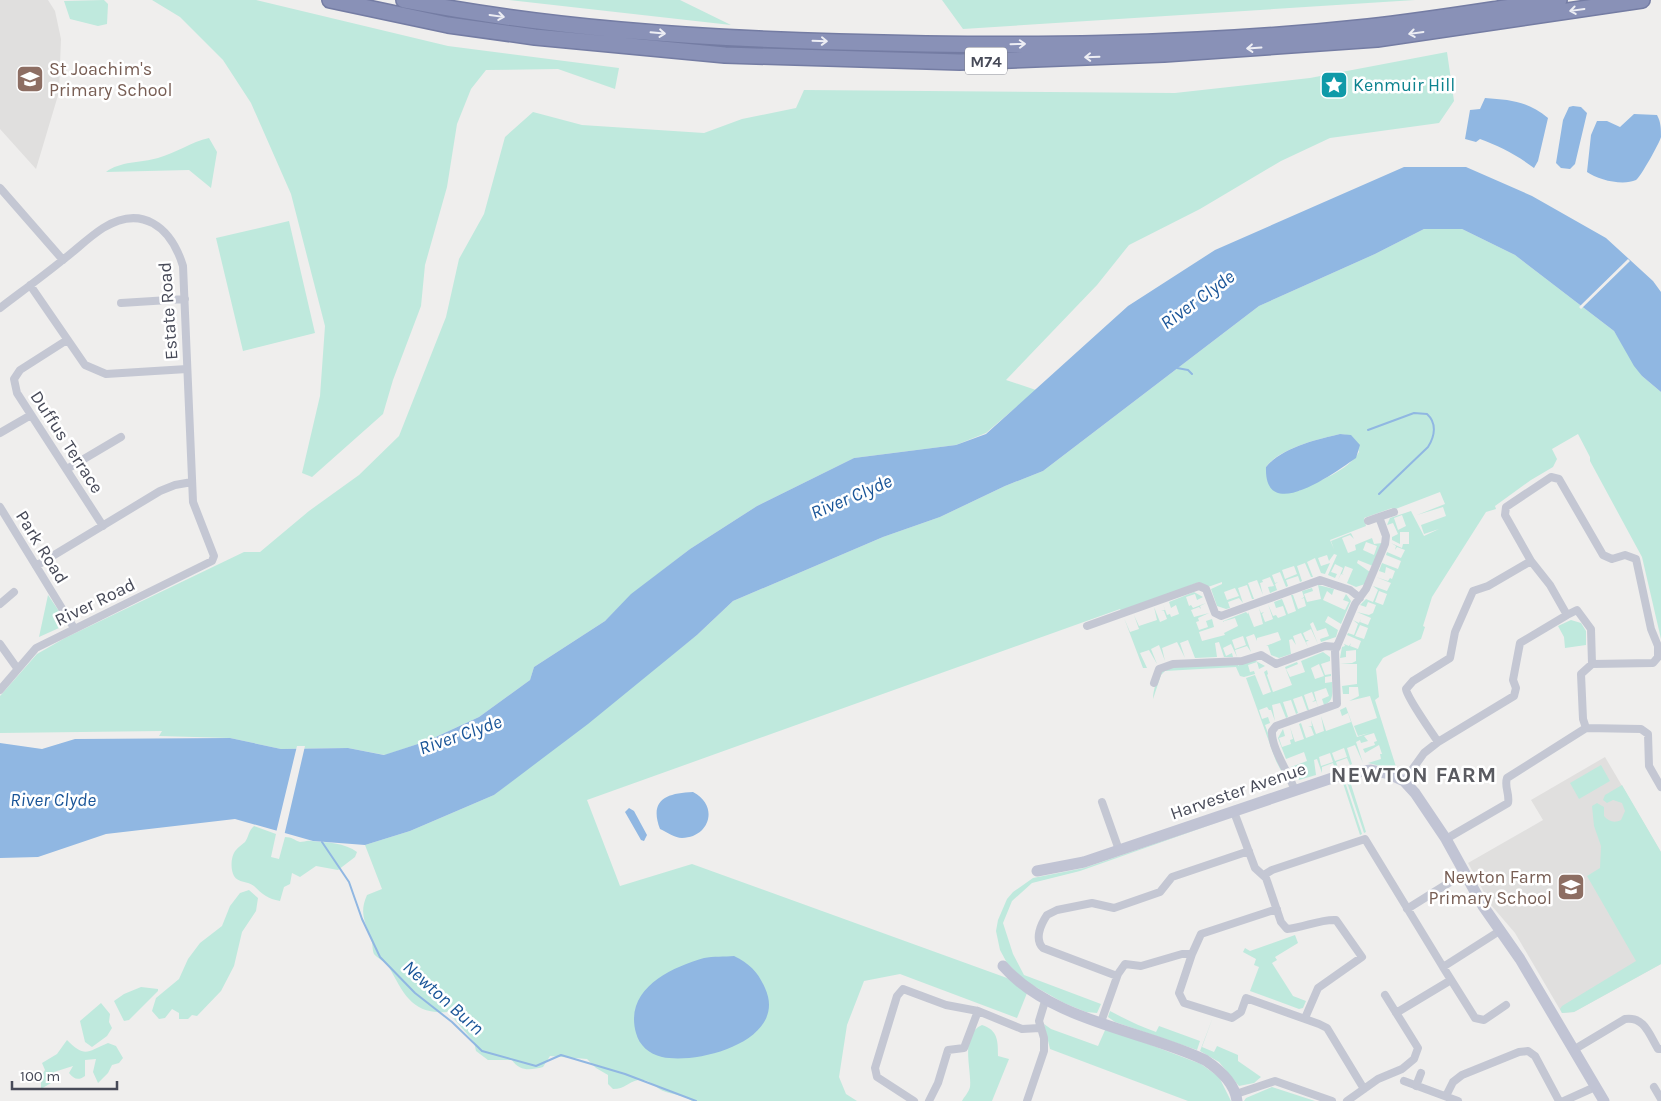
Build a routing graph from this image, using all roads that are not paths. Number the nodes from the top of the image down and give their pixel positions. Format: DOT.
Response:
graph roads {
  1 [pos="330,0"];
  2 [pos="404,0"];
  3 [pos="416,0"];
  4 [pos="1559,0"];
  5 [pos="1642,0"];
  6 [pos="448,8"];
  7 [pos="0,188"];
  8 [pos="63,260"];
  9 [pos="30,286"];
  10 [pos="185,299"];
  11 [pos="121,303"];
  12 [pos="0,308"];
  13 [pos="67,340"];
  14 [pos="187,369"];
  15 [pos="31,415"];
  16 [pos="0,433"];
  17 [pos="120,437"];
  18 [pos="67,469"];
  19 [pos="192,482"];
  20 [pos="0,507"];
  21 [pos="1394,512"];
  22 [pos="2,516"];
  23 [pos="1379,517"];
  24 [pos="1368,521"];
  25 [pos="102,526"];
  26 [pos="214,556"];
  27 [pos="1531,562"];
  28 [pos="36,566"];
  29 [pos="14,592"];
  30 [pos="1360,598"];
  31 [pos="0,604"];
  32 [pos="1567,615"];
  33 [pos="1087,626"];
  34 [pos="74,628"];
  35 [pos="0,644"];
  36 [pos="1337,647"];
  37 [pos="1592,664"];
  38 [pos="17,668"];
  39 [pos="1154,683"];
  40 [pos="0,690"];
  41 [pos="1586,728"];
  42 [pos="1438,742"];
  43 [pos="1404,780"];
  44 [pos="1661,787"];
  45 [pos="1295,791"];
  46 [pos="1102,802"];
  47 [pos="1234,812"];
  48 [pos="1446,839"];
  49 [pos="1119,850"];
  50 [pos="1249,851"];
  51 [pos="1037,871"];
  52 [pos="1264,875"];
  53 [pos="1455,879"];
  54 [pos="1277,909"];
  55 [pos="1407,909"];
  56 [pos="1502,930"];
  57 [pos="1192,954"];
  58 [pos="1003,966"];
  59 [pos="1443,966"];
  60 [pos="1117,976"];
  61 [pos="1451,980"];
  62 [pos="1385,995"];
  63 [pos="1046,998"];
  64 [pos="1506,1005"];
  65 [pos="978,1011"];
  66 [pos="1396,1013"];
  67 [pos="1305,1018"];
  68 [pos="1101,1022"];
  69 [pos="1040,1028"];
  70 [pos="1575,1049"];
  71 [pos="1661,1049"];
  72 [pos="1421,1073"];
  73 [pos="1404,1081"];
  74 [pos="1416,1086"];
  75 [pos="1595,1087"];
  76 [pos="1654,1087"];
  77 [pos="1364,1089"];
  78 [pos="1446,1096"];
  79 [pos="1237,1098"];
  80 [pos="1661,1098"];
  81 [pos="914,1101"];
  82 [pos="929,1101"];
  83 [pos="1027,1101"];
  84 [pos="1332,1101"];
  85 [pos="1347,1101"];
  86 [pos="1458,1101"];
  87 [pos="1559,1101"];
  88 [pos="1564,1101"];
  89 [pos="1604,1101"];
  5 -- 1 [label="highway, M74, one-way"];
  2 -- 6 [label="highway, M74"];
  3 -- 6 [label="highway"];
  6 -- 4 [label="highway, M74, one-way"];
  7 -- 8 [label="street"];
  8 -- 9 [label="street, Estate Road"];
  8 -- 10 [label="street, Estate Road"];
  9 -- 12 [label="street, Estate Road"];
  9 -- 13 [label="street"];
  10 -- 11 [label="street"];
  10 -- 14 [label="street, Estate Road"];
  13 -- 14 [label="street"];
  13 -- 15 [label="street, Duffus Terrace"];
  14 -- 19 [label="street, Estate Road"];
  15 -- 16 [label="street"];
  15 -- 18 [label="street, Duffus Terrace"];
  17 -- 18 [label="street"];
  18 -- 25 [label="street, Duffus Terrace"];
  19 -- 25 [label="street"];
  19 -- 26 [label="street, Estate Road"];
  20 -- 22 [label="street, Park Road"];
  21 -- 23 [label="street"];
  22 -- 28 [label="street, Park Road"];
  23 -- 24 [label="street"];
  23 -- 30 [label="street"];
  25 -- 28 [label="street"];
  26 -- 34 [label="street, River Road"];
  27 -- 32 [label="street"];
  27 -- 37 [label="street"];
  27 -- 42 [label="street"];
  28 -- 34 [label="street, Park Road"];
  29 -- 31 [label="street"];
  30 -- 33 [label="street"];
  30 -- 36 [label="street"];
  32 -- 37 [label="street"];
  32 -- 42 [label="street"];
  34 -- 38 [label="street, River Road"];
  35 -- 38 [label="street"];
  36 -- 39 [label="street"];
  36 -- 45 [label="street"];
  37 -- 41 [label="street"];
  38 -- 40 [label="street, River Road"];
  41 -- 44 [label="street"];
  41 -- 48 [label="street"];
  42 -- 43 [label="street"];
  43 -- 45 [label="street, Harvester Avenue"];
  43 -- 48 [label="street"];
  45 -- 47 [label="street, Harvester Avenue"];
  46 -- 49 [label="street"];
  47 -- 49 [label="street, Harvester Avenue"];
  47 -- 50 [label="street"];
  48 -- 56 [label="street"];
  49 -- 51 [label="street, Harvester Avenue"];
  50 -- 52 [label="street"];
  50 -- 60 [label="street"];
  52 -- 54 [label="street"];
  52 -- 55 [label="street"];
  53 -- 55 [label="street"];
  54 -- 57 [label="street"];
  54 -- 67 [label="street"];
  55 -- 59 [label="street"];
  56 -- 59 [label="street"];
  56 -- 70 [label="street"];
  57 -- 60 [label="street"];
  57 -- 67 [label="street"];
  58 -- 63 [label="street"];
  59 -- 61 [label="street"];
  60 -- 68 [label="street"];
  61 -- 64 [label="street"];
  61 -- 66 [label="street"];
  62 -- 66 [label="street"];
  63 -- 68 [label="street"];
  63 -- 69 [label="street"];
  65 -- 69 [label="street"];
  65 -- 81 [label="street"];
  65 -- 82 [label="street"];
  66 -- 77 [label="street"];
  67 -- 77 [label="street"];
  68 -- 79 [label="street"];
  69 -- 83 [label="street"];
  70 -- 71 [label="street"];
  70 -- 75 [label="street"];
  72 -- 74 [label="street"];
  73 -- 74 [label="street"];
  74 -- 78 [label="street"];
  75 -- 88 [label="street"];
  75 -- 89 [label="street"];
  76 -- 80 [label="street"];
  77 -- 85 [label="street"];
  78 -- 86 [label="street"];
  78 -- 87 [label="street"];
  79 -- 84 [label="street"];
}
